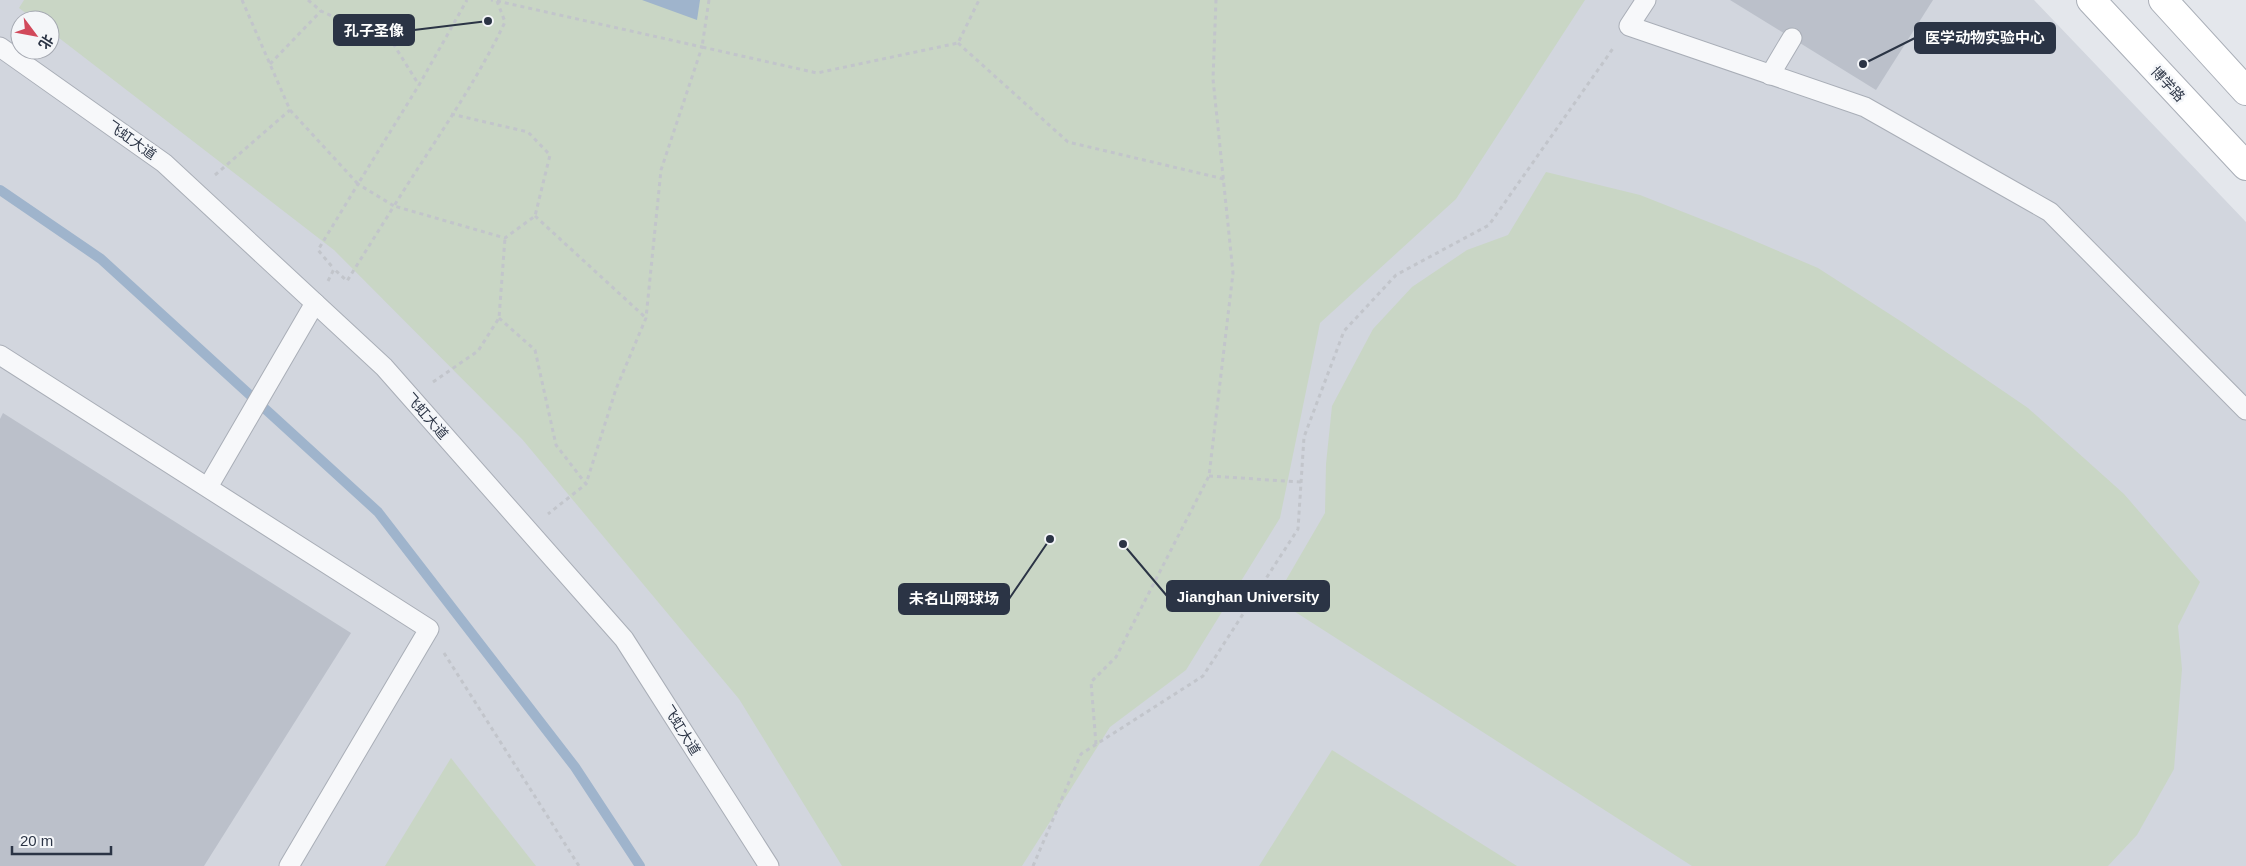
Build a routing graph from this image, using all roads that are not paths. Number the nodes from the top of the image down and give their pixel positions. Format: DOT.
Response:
graph roads {
  1 [pos="1646,0"];
  2 [pos="2091,0"];
  3 [pos="2164,0"];
  4 [pos="1792,38"];
  5 [pos="0,47"];
  6 [pos="1770,74"];
  7 [pos="2246,91"];
  8 [pos="2246,166"];
  9 [pos="315,303"];
  10 [pos="0,355"];
  11 [pos="2246,410"];
  12 [pos="208,487"];
  13 [pos="289,866"];
  14 [pos="769,866"];
  1 -- 6 [label="lane"];
  2 -- 8 [label="main road, 博学路"];
  3 -- 7 [label="main road"];
  4 -- 6 [label="lane"];
  5 -- 9 [label="lane, 飞虹大道"];
  6 -- 11 [label="lane"];
  9 -- 12 [label="lane"];
  9 -- 14 [label="lane, 飞虹大道"];
  10 -- 12 [label="lane"];
  12 -- 13 [label="lane"];
}
